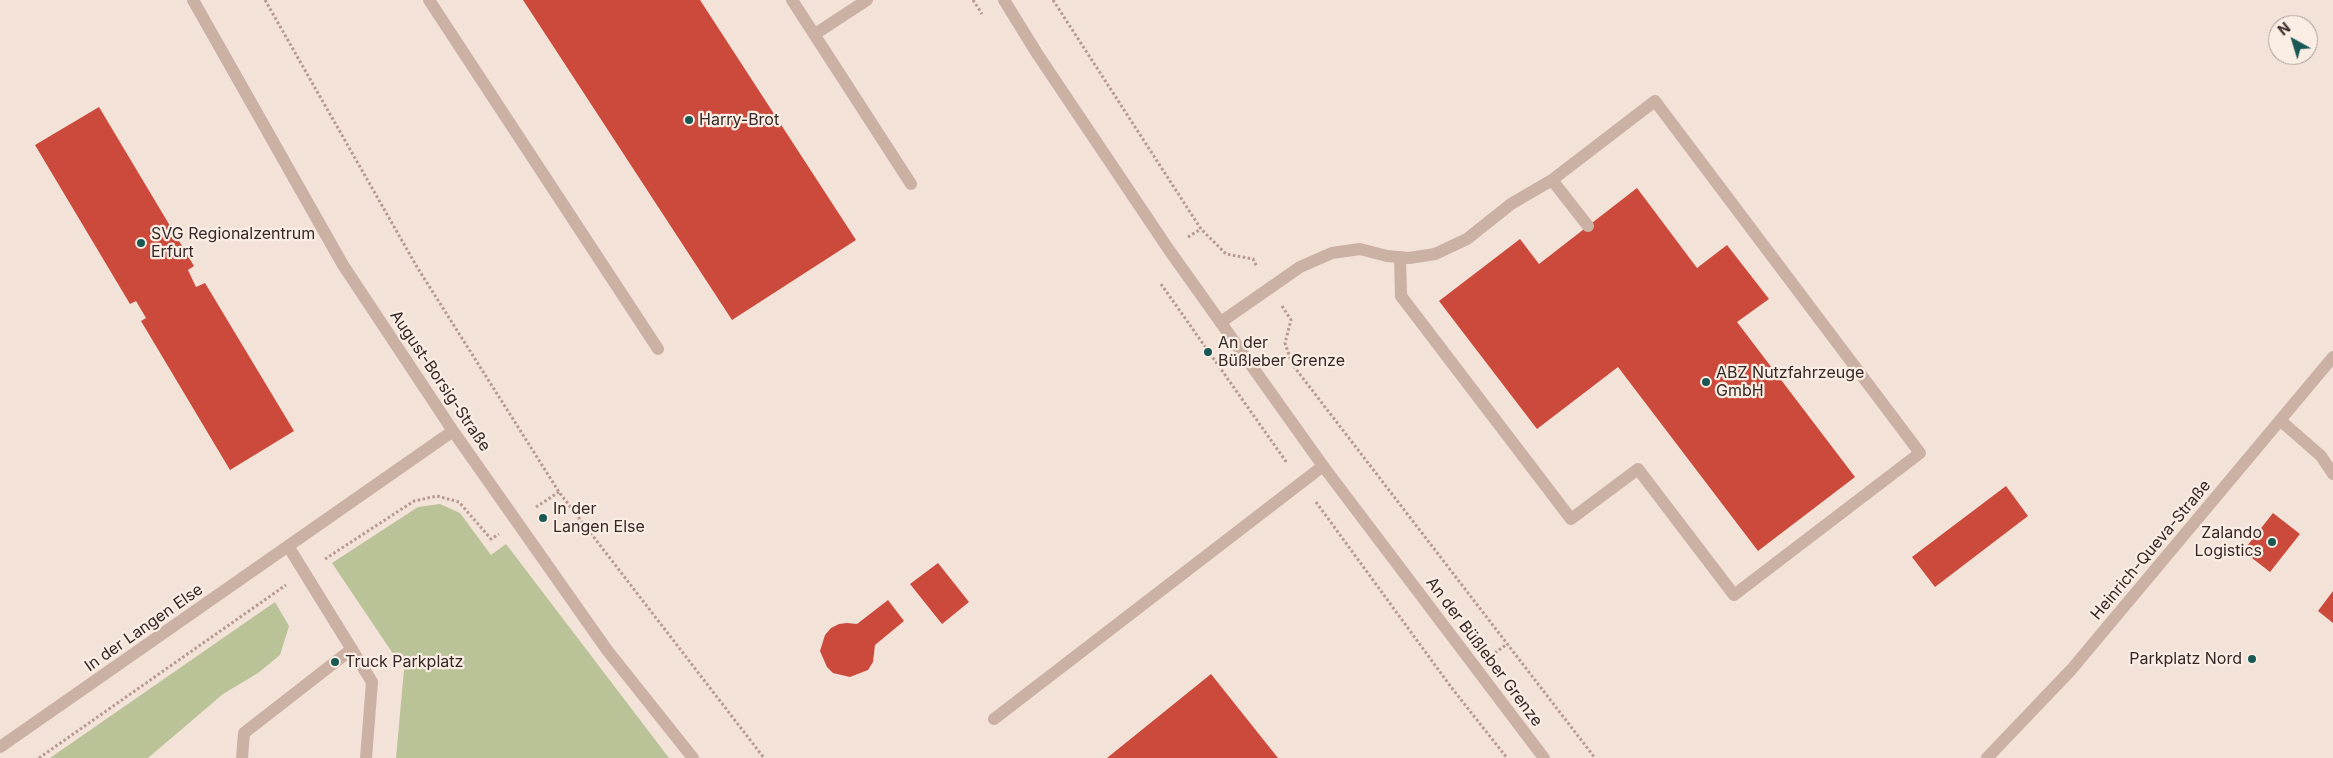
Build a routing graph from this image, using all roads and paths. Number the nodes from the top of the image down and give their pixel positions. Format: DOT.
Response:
graph roads {
  1 [pos="193,0"];
  2 [pos="265,0"];
  3 [pos="429,0"];
  4 [pos="792,0"];
  5 [pos="867,0"];
  6 [pos="1004,0"];
  7 [pos="1053,0"];
  8 [pos="815,34"];
  9 [pos="1552,180"];
  10 [pos="911,184"];
  11 [pos="1588,226"];
  12 [pos="1400,257"];
  13 [pos="1270,288"];
  14 [pos="1221,322"];
  15 [pos="658,349"];
  16 [pos="2333,358"];
  17 [pos="2281,420"];
  18 [pos="453,431"];
  19 [pos="1323,466"];
  20 [pos="2333,474"];
  21 [pos="288,546"];
  22 [pos="352,649"];
  23 [pos="994,719"];
  24 [pos="0,747"];
  25 [pos="242,758"];
  26 [pos="366,758"];
  27 [pos="693,758"];
  28 [pos="764,758"];
  29 [pos="1544,758"];
  30 [pos="1595,758"];
  31 [pos="1987,758"];
  1 -- 18 [label="street, August-Borsig-Straße"];
  2 -- 28 [label="path"];
  3 -- 15 [label="street"];
  4 -- 8 [label="street"];
  5 -- 8 [label="street"];
  6 -- 14 [label="street, An der Büßleber Grenze"];
  7 -- 13 [label="path"];
  8 -- 10 [label="street"];
  9 -- 11 [label="street"];
  9 -- 12 [label="street"];
  9 -- 12 [label="street"];
  12 -- 13 [label="street"];
  13 -- 14 [label="street"];
  13 -- 30 [label="path"];
  14 -- 19 [label="street, An der Büßleber Grenze"];
  16 -- 17 [label="street, Heinrich-Queva-Straße"];
  17 -- 20 [label="street"];
  17 -- 31 [label="street, Heinrich-Queva-Straße"];
  18 -- 21 [label="street, In der Langen Else"];
  18 -- 27 [label="street, August-Borsig-Straße"];
  19 -- 23 [label="street"];
  19 -- 29 [label="street, An der Büßleber Grenze"];
  21 -- 22 [label="street"];
  21 -- 24 [label="street, In der Langen Else"];
  22 -- 25 [label="street"];
  22 -- 26 [label="street"];
}
